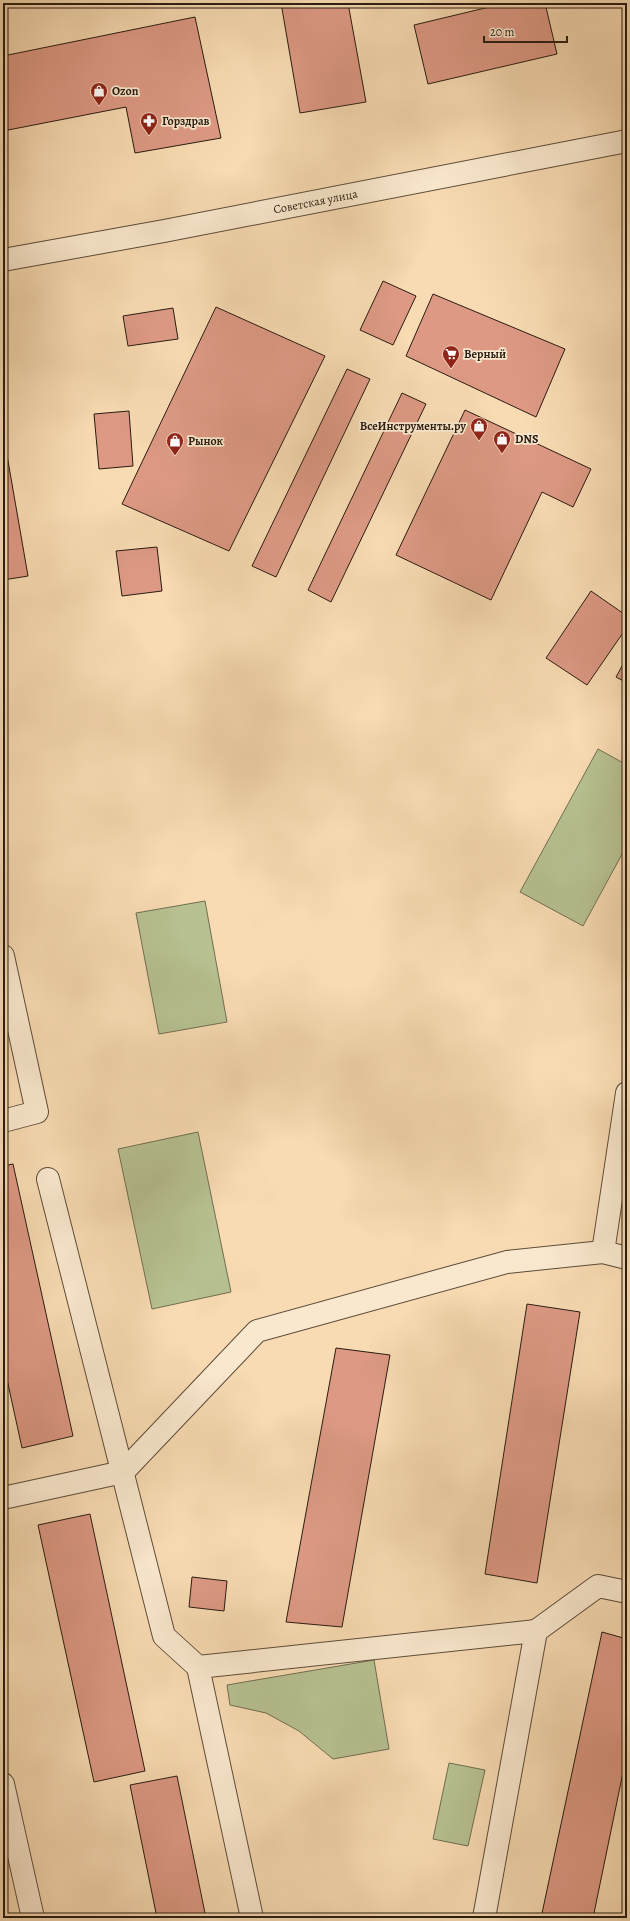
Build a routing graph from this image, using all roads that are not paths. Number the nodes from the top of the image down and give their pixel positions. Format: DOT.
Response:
graph roads {
  1 [pos="627,141"];
  2 [pos="3,260"];
  3 [pos="3,956"];
  4 [pos="627,1093"];
  5 [pos="3,1121"];
  6 [pos="48,1179"];
  7 [pos="603,1252"];
  8 [pos="627,1258"];
  9 [pos="123,1472"];
  10 [pos="3,1498"];
  11 [pos="627,1592"];
  12 [pos="536,1631"];
  13 [pos="198,1667"];
  14 [pos="3,1784"];
  15 [pos="33,1918"];
  16 [pos="252,1918"];
  17 [pos="484,1918"];
  1 -- 2 [label="street, Советская улица"];
  3 -- 5 [label="street"];
  4 -- 7 [label="street"];
  6 -- 9 [label="street"];
  7 -- 8 [label="street"];
  7 -- 9 [label="street"];
  9 -- 10 [label="street"];
  9 -- 13 [label="street"];
  11 -- 12 [label="street"];
  12 -- 13 [label="street"];
  12 -- 17 [label="street"];
  13 -- 16 [label="street"];
  14 -- 15 [label="street"];
}
